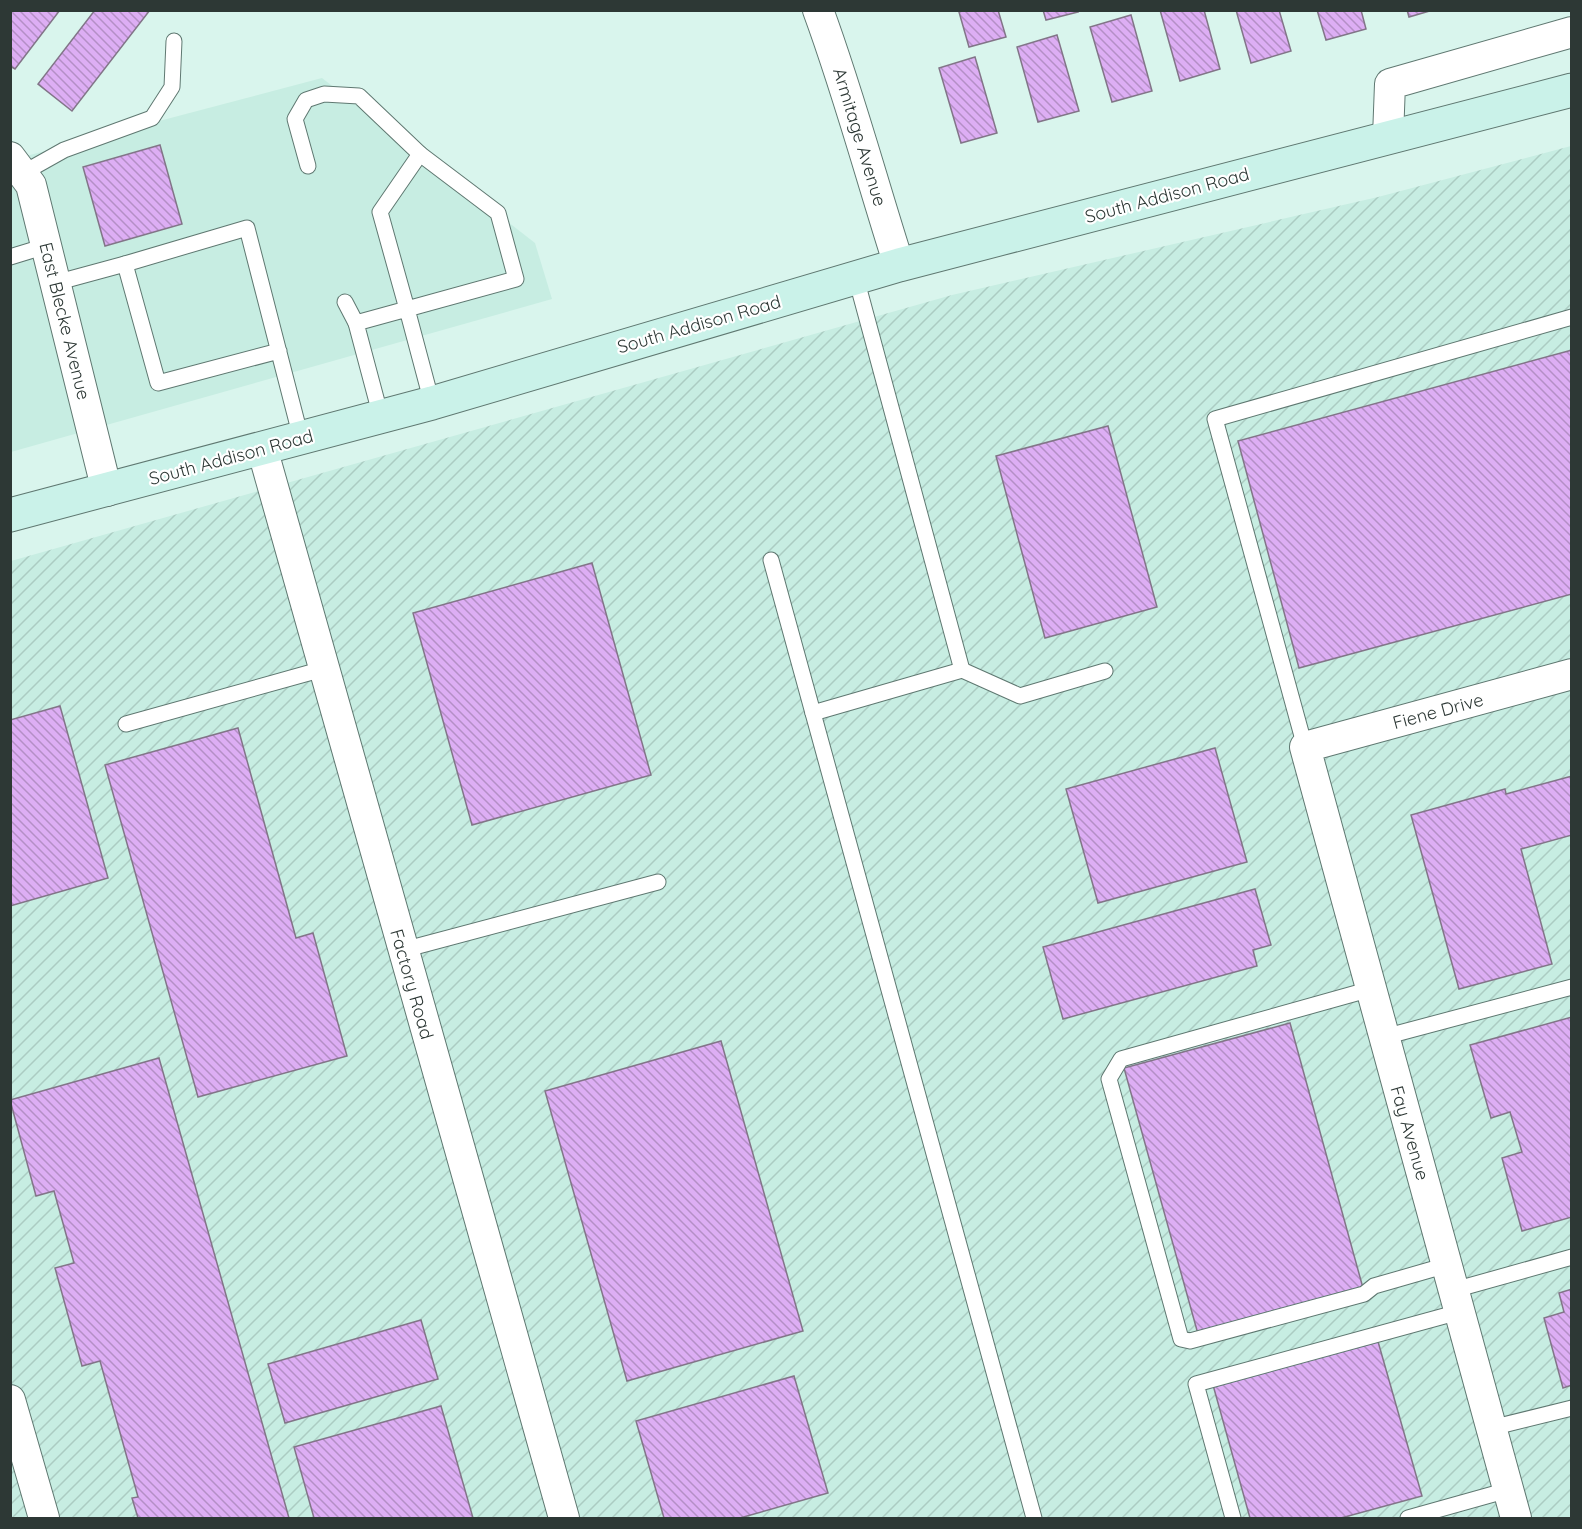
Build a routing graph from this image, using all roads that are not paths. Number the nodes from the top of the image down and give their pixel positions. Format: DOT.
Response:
graph roads {
  1 [pos="818,10"];
  2 [pos="1572,32"];
  3 [pos="174,41"];
  4 [pos="1572,90"];
  5 [pos="1388,137"];
  6 [pos="420,154"];
  7 [pos="14,162"];
  8 [pos="308,166"];
  9 [pos="46,246"];
  10 [pos="10,257"];
  11 [pos="125,264"];
  12 [pos="899,265"];
  13 [pos="856,278"];
  14 [pos="55,283"];
  15 [pos="345,302"];
  16 [pos="407,309"];
  17 [pos="1572,317"];
  18 [pos="356,324"];
  19 [pos="279,351"];
  20 [pos="432,403"];
  21 [pos="381,417"];
  22 [pos="301,438"];
  23 [pos="262,448"];
  24 [pos="107,491"];
  25 [pos="10,515"];
  26 [pos="771,560"];
  27 [pos="323,669"];
  28 [pos="963,670"];
  29 [pos="1105,671"];
  30 [pos="1572,674"];
  31 [pos="813,713"];
  32 [pos="126,724"];
  33 [pos="1305,747"];
  34 [pos="658,882"];
  35 [pos="403,950"];
  36 [pos="1572,987"];
  37 [pos="1371,989"];
  38 [pos="1384,1037"];
  39 [pos="1572,1257"];
  40 [pos="1453,1289"];
  41 [pos="10,1400"];
  42 [pos="1572,1407"];
  43 [pos="1491,1428"];
  44 [pos="1508,1490"];
  45 [pos="44,1518"];
  46 [pos="564,1518"];
  47 [pos="1035,1518"];
  48 [pos="1233,1518"];
  49 [pos="1408,1518"];
  50 [pos="1516,1518"];
  1 -- 12 [label="street, Armitage Avenue"];
  2 -- 5 [label="street"];
  3 -- 7 [label="lane"];
  4 -- 5 [label="street, South Addison Road"];
  5 -- 12 [label="street, South Addison Road"];
  6 -- 8 [label="lane"];
  6 -- 16 [label="lane"];
  6 -- 16 [label="lane"];
  7 -- 9 [label="street, East Blecke Avenue"];
  9 -- 10 [label="lane"];
  9 -- 14 [label="street, East Blecke Avenue"];
  11 -- 14 [label="lane"];
  11 -- 19 [label="lane"];
  11 -- 19 [label="lane"];
  12 -- 13 [label="street, South Addison Road"];
  13 -- 20 [label="street, South Addison Road"];
  13 -- 28 [label="lane"];
  14 -- 24 [label="street, East Blecke Avenue"];
  15 -- 18 [label="lane"];
  16 -- 18 [label="lane"];
  16 -- 20 [label="lane"];
  17 -- 33 [label="lane"];
  18 -- 21 [label="lane"];
  19 -- 22 [label="lane"];
  20 -- 21 [label="street, South Addison Road"];
  21 -- 22 [label="street, South Addison Road"];
  22 -- 23 [label="street, South Addison Road"];
  23 -- 24 [label="street, South Addison Road"];
  23 -- 27 [label="street, Factory Road"];
  24 -- 25 [label="street, South Addison Road"];
  26 -- 31 [label="lane"];
  27 -- 32 [label="lane"];
  27 -- 35 [label="street, Factory Road"];
  28 -- 29 [label="lane"];
  28 -- 31 [label="lane"];
  30 -- 33 [label="street, Fiene Drive"];
  31 -- 47 [label="lane"];
  33 -- 37 [label="street, Fay Avenue"];
  34 -- 35 [label="lane"];
  35 -- 46 [label="street, Factory Road"];
  36 -- 38 [label="lane"];
  37 -- 38 [label="street, Fay Avenue"];
  37 -- 40 [label="lane"];
  38 -- 40 [label="street, Fay Avenue"];
  39 -- 40 [label="lane"];
  40 -- 43 [label="street, Fay Avenue"];
  40 -- 48 [label="lane"];
  41 -- 45 [label="street"];
  42 -- 43 [label="lane"];
  43 -- 44 [label="street, Fay Avenue"];
  44 -- 49 [label="lane"];
  44 -- 50 [label="street, Fay Avenue"];
}
